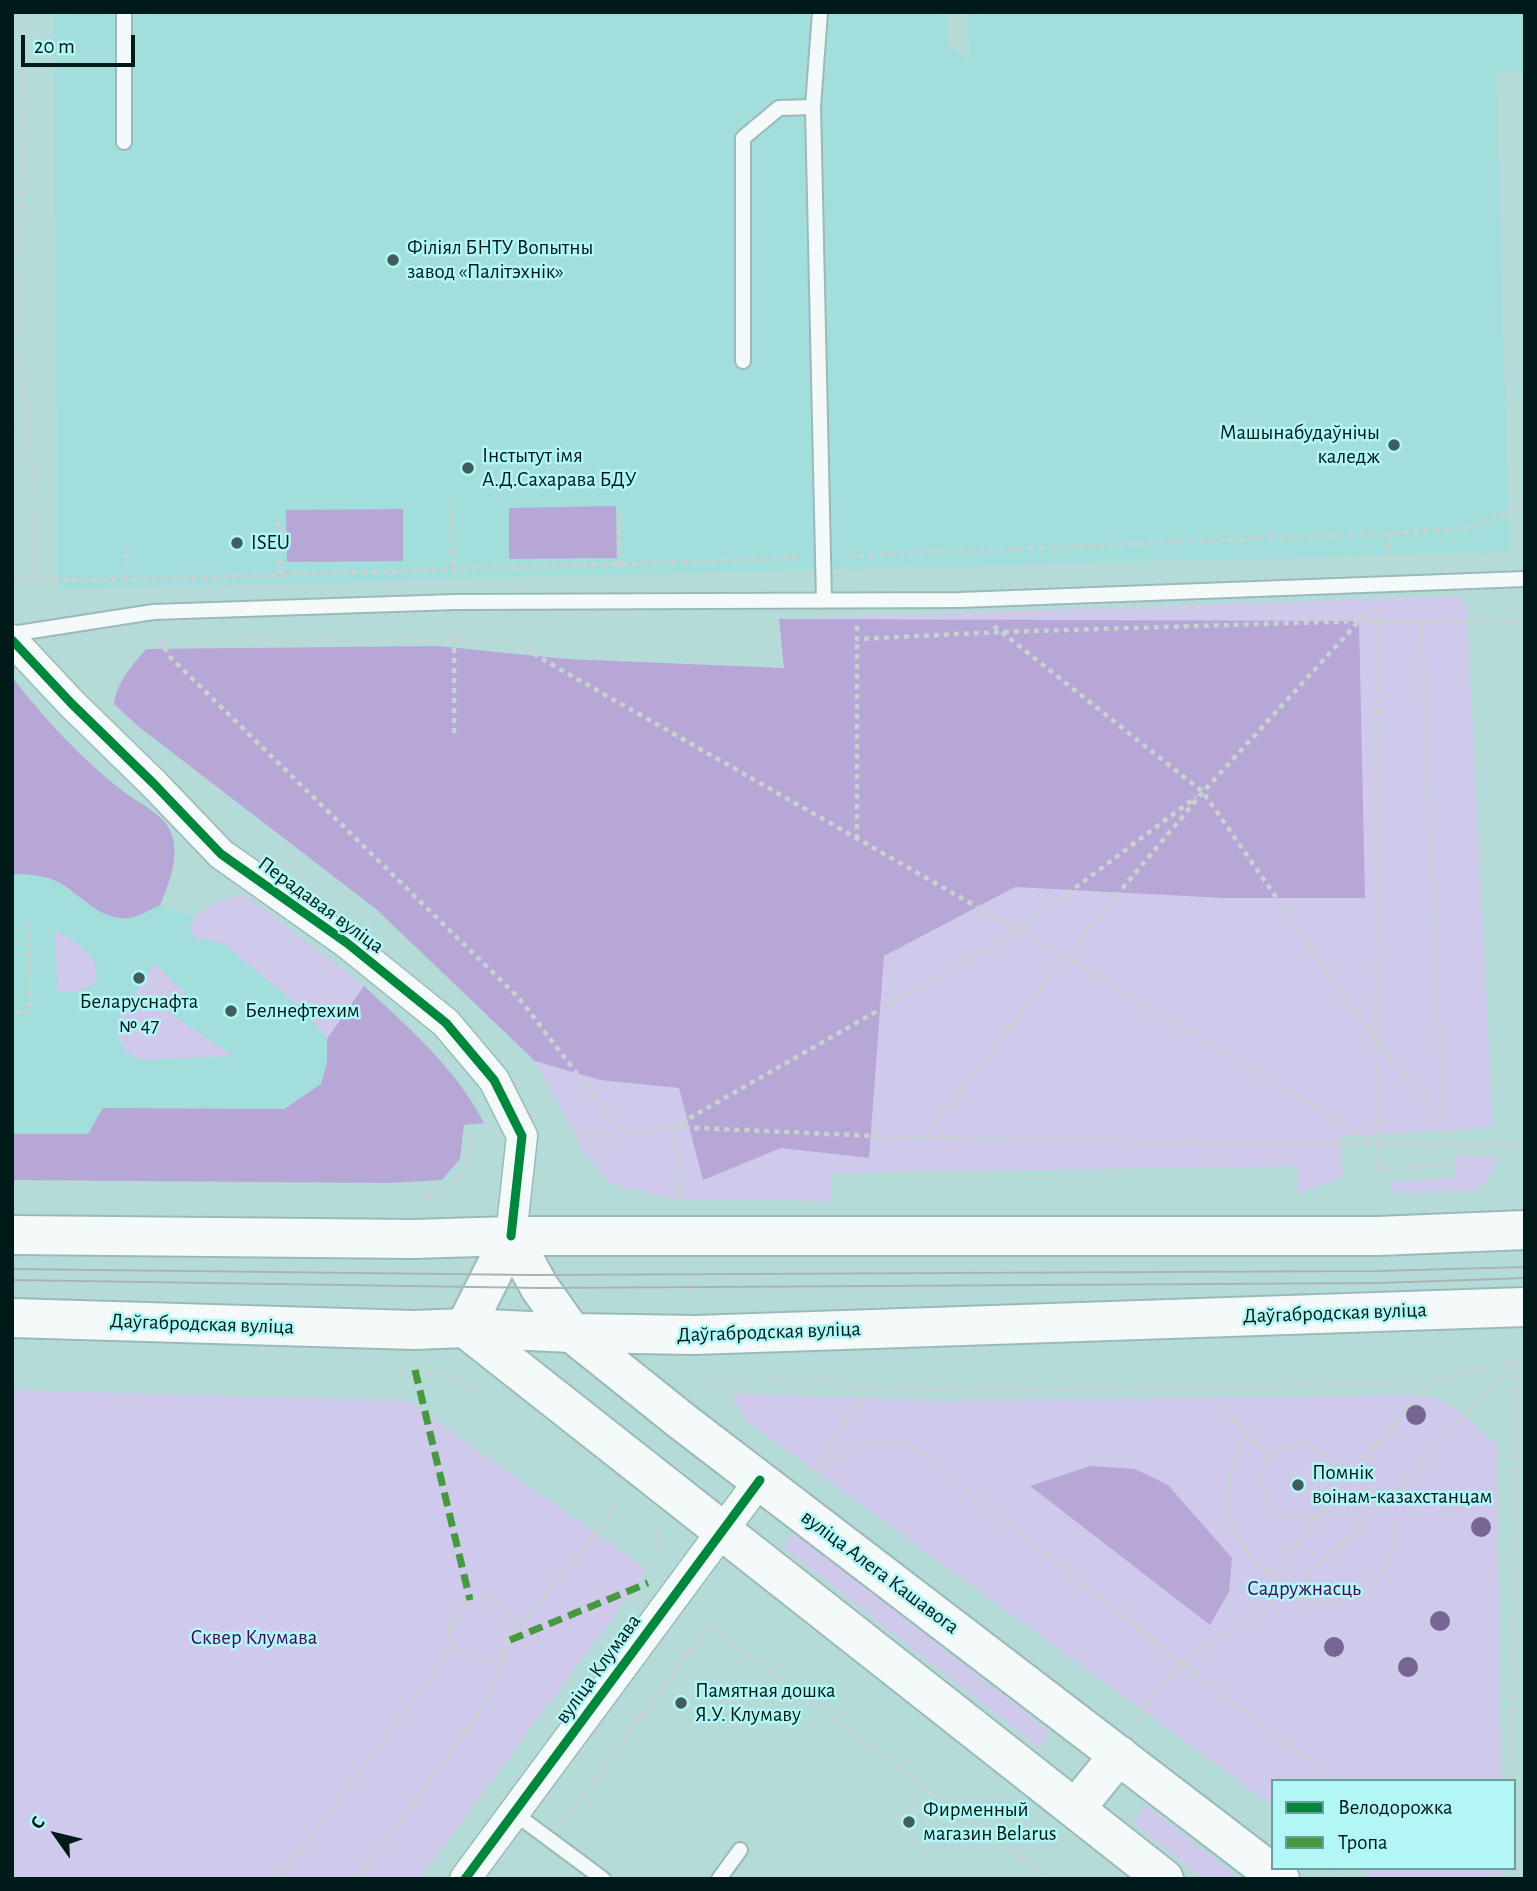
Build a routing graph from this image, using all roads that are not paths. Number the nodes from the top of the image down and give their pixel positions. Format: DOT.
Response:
graph roads {
  1 [pos="124,12"];
  2 [pos="820,12"];
  3 [pos="813,107"];
  4 [pos="124,142"];
  5 [pos="743,361"];
  6 [pos="1525,579"];
  7 [pos="824,601"];
  8 [pos="12,634"];
  9 [pos="12,640"];
  10 [pos="1525,1230"];
  11 [pos="12,1235"];
  12 [pos="511,1236"];
  13 [pos="1525,1307"];
  14 [pos="12,1318"];
  15 [pos="465,1328"];
  16 [pos="572,1334"];
  17 [pos="760,1480"];
  18 [pos="722,1529"];
  19 [pos="1132,1742"];
  20 [pos="1075,1809"];
  21 [pos="514,1813"];
  22 [pos="740,1850"];
  23 [pos="464,1879"];
  24 [pos="603,1879"];
  25 [pos="719,1879"];
  26 [pos="1164,1879"];
  27 [pos="1280,1879"];
  1 -- 4 [label="lane"];
  2 -- 3 [label="lane"];
  3 -- 5 [label="lane"];
  3 -- 7 [label="lane"];
  6 -- 7 [label="lane"];
  7 -- 8 [label="lane"];
  9 -- 12 [label="street, Перадавая вуліца"];
  10 -- 12 [label="main road"];
  11 -- 12 [label="main road"];
  12 -- 15 [label="main road, Перадавая вуліца"];
  12 -- 16 [label="main road, вуліца Алега Кашавога"];
  13 -- 16 [label="main road, Даўгабродская вуліца"];
  14 -- 15 [label="main road, Даўгабродская вуліца"];
  15 -- 16 [label="main road, Даўгабродская вуліца"];
  15 -- 18 [label="main road"];
  16 -- 17 [label="main road, вуліца Алега Кашавога"];
  17 -- 18 [label="street, вуліца Клумава"];
  17 -- 19 [label="main road, вуліца Алега Кашавога"];
  18 -- 20 [label="main road"];
  18 -- 21 [label="street, вуліца Клумава"];
  19 -- 20 [label="main road"];
  19 -- 27 [label="main road, вуліца Алега Кашавога"];
  20 -- 26 [label="main road"];
  21 -- 23 [label="street, вуліца Клумава"];
  21 -- 24 [label="lane"];
  22 -- 25 [label="lane"];
}
